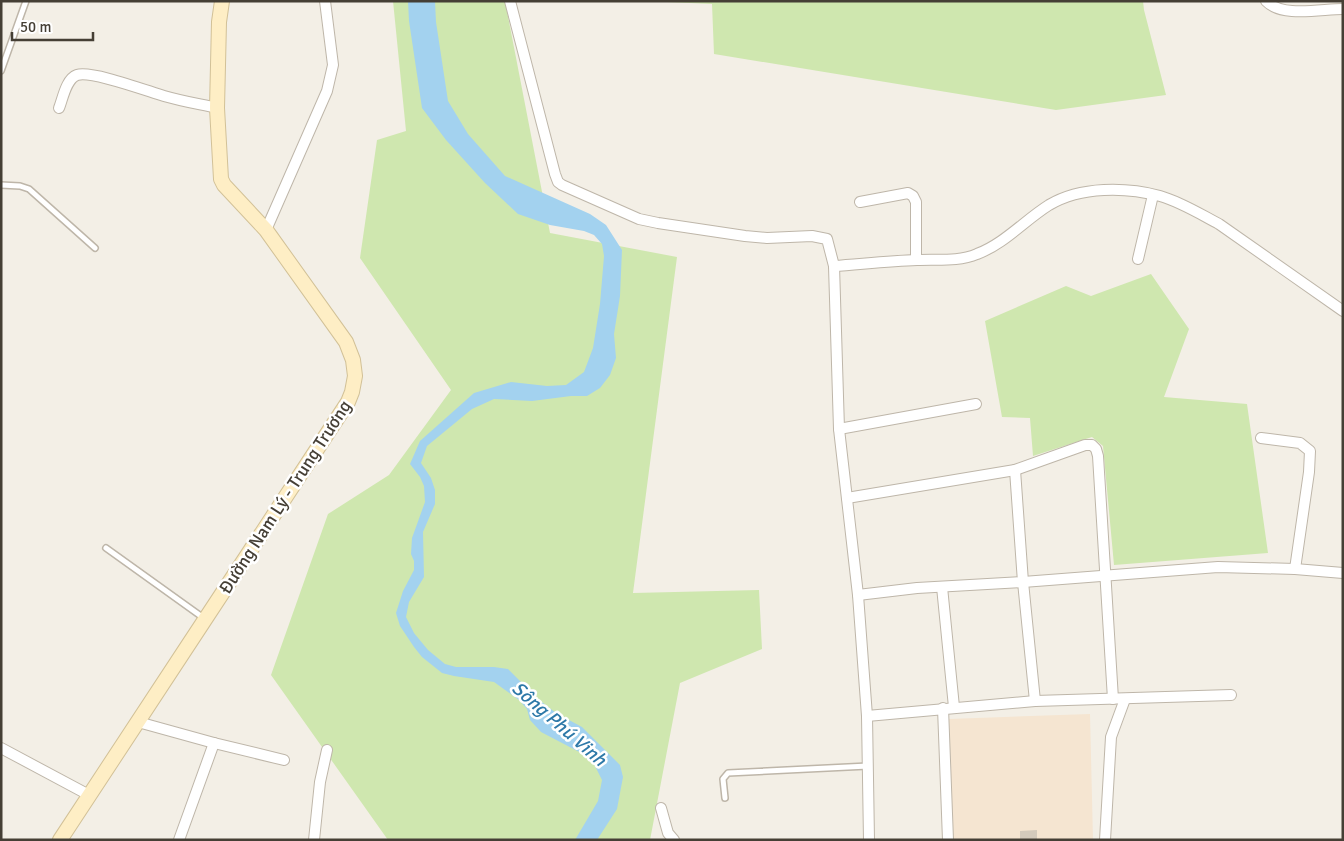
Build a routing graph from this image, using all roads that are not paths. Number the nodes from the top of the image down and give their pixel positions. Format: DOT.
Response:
graph roads {
  1 [pos="26,1"];
  2 [pos="222,1"];
  3 [pos="325,1"];
  4 [pos="510,1"];
  5 [pos="1266,1"];
  6 [pos="1343,9"];
  7 [pos="1,71"];
  8 [pos="59,108"];
  9 [pos="217,108"];
  10 [pos="1,185"];
  11 [pos="1153,195"];
  12 [pos="860,202"];
  13 [pos="266,230"];
  14 [pos="95,248"];
  15 [pos="1138,259"];
  16 [pos="916,260"];
  17 [pos="834,266"];
  18 [pos="1343,311"];
  19 [pos="976,404"];
  20 [pos="839,429"];
  21 [pos="1261,438"];
  22 [pos="1015,470"];
  23 [pos="847,498"];
  24 [pos="106,548"];
  25 [pos="1294,569"];
  26 [pos="1343,573"];
  27 [pos="1106,576"];
  28 [pos="1023,582"];
  29 [pos="942,587"];
  30 [pos="858,595"];
  31 [pos="205,619"];
  32 [pos="1231,695"];
  33 [pos="1125,698"];
  34 [pos="1114,699"];
  35 [pos="1035,701"];
  36 [pos="954,707"];
  37 [pos="944,708"];
  38 [pos="866,716"];
  39 [pos="138,722"];
  40 [pos="214,744"];
  41 [pos="1,748"];
  42 [pos="327,750"];
  43 [pos="284,760"];
  44 [pos="869,766"];
  45 [pos="89,795"];
  46 [pos="725,798"];
  47 [pos="661,808"];
  48 [pos="60,840"];
  49 [pos="180,840"];
  50 [pos="314,840"];
  51 [pos="674,840"];
  52 [pos="869,840"];
  53 [pos="948,840"];
  54 [pos="1105,840"];
  1 -- 7 [label="lane"];
  2 -- 9 [label="main road, Đường Nam Lý - Trung Trương"];
  3 -- 13 [label="street"];
  4 -- 17 [label="street"];
  5 -- 6 [label="street"];
  8 -- 9 [label="street"];
  9 -- 13 [label="main road, Đường Nam Lý - Trung Trương"];
  10 -- 14 [label="lane"];
  11 -- 15 [label="street"];
  11 -- 16 [label="street"];
  11 -- 18 [label="street"];
  12 -- 16 [label="street"];
  13 -- 31 [label="main road, Đường Nam Lý - Trung Trương"];
  16 -- 17 [label="street"];
  17 -- 20 [label="street"];
  19 -- 20 [label="street"];
  20 -- 23 [label="street"];
  21 -- 25 [label="street"];
  22 -- 23 [label="street"];
  22 -- 27 [label="street"];
  22 -- 28 [label="street"];
  23 -- 30 [label="street"];
  24 -- 31 [label="lane"];
  25 -- 26 [label="street"];
  25 -- 27 [label="street"];
  27 -- 28 [label="street"];
  27 -- 34 [label="street"];
  28 -- 29 [label="street"];
  28 -- 35 [label="street"];
  29 -- 30 [label="street"];
  29 -- 36 [label="street"];
  30 -- 38 [label="street"];
  31 -- 39 [label="main road, Đường Nam Lý - Trung Trương"];
  32 -- 33 [label="street"];
  33 -- 34 [label="street"];
  33 -- 54 [label="street"];
  34 -- 35 [label="street"];
  35 -- 36 [label="street"];
  36 -- 37 [label="street"];
  37 -- 38 [label="street"];
  37 -- 53 [label="street"];
  38 -- 44 [label="street"];
  39 -- 40 [label="street"];
  39 -- 45 [label="main road, Đường Nam Lý - Trung Trương"];
  40 -- 43 [label="street"];
  40 -- 49 [label="street"];
  41 -- 45 [label="street"];
  42 -- 50 [label="street"];
  44 -- 46 [label="lane"];
  44 -- 52 [label="street"];
  45 -- 48 [label="main road, Đường Nam Lý - Trung Trương"];
  47 -- 51 [label="street"];
}
